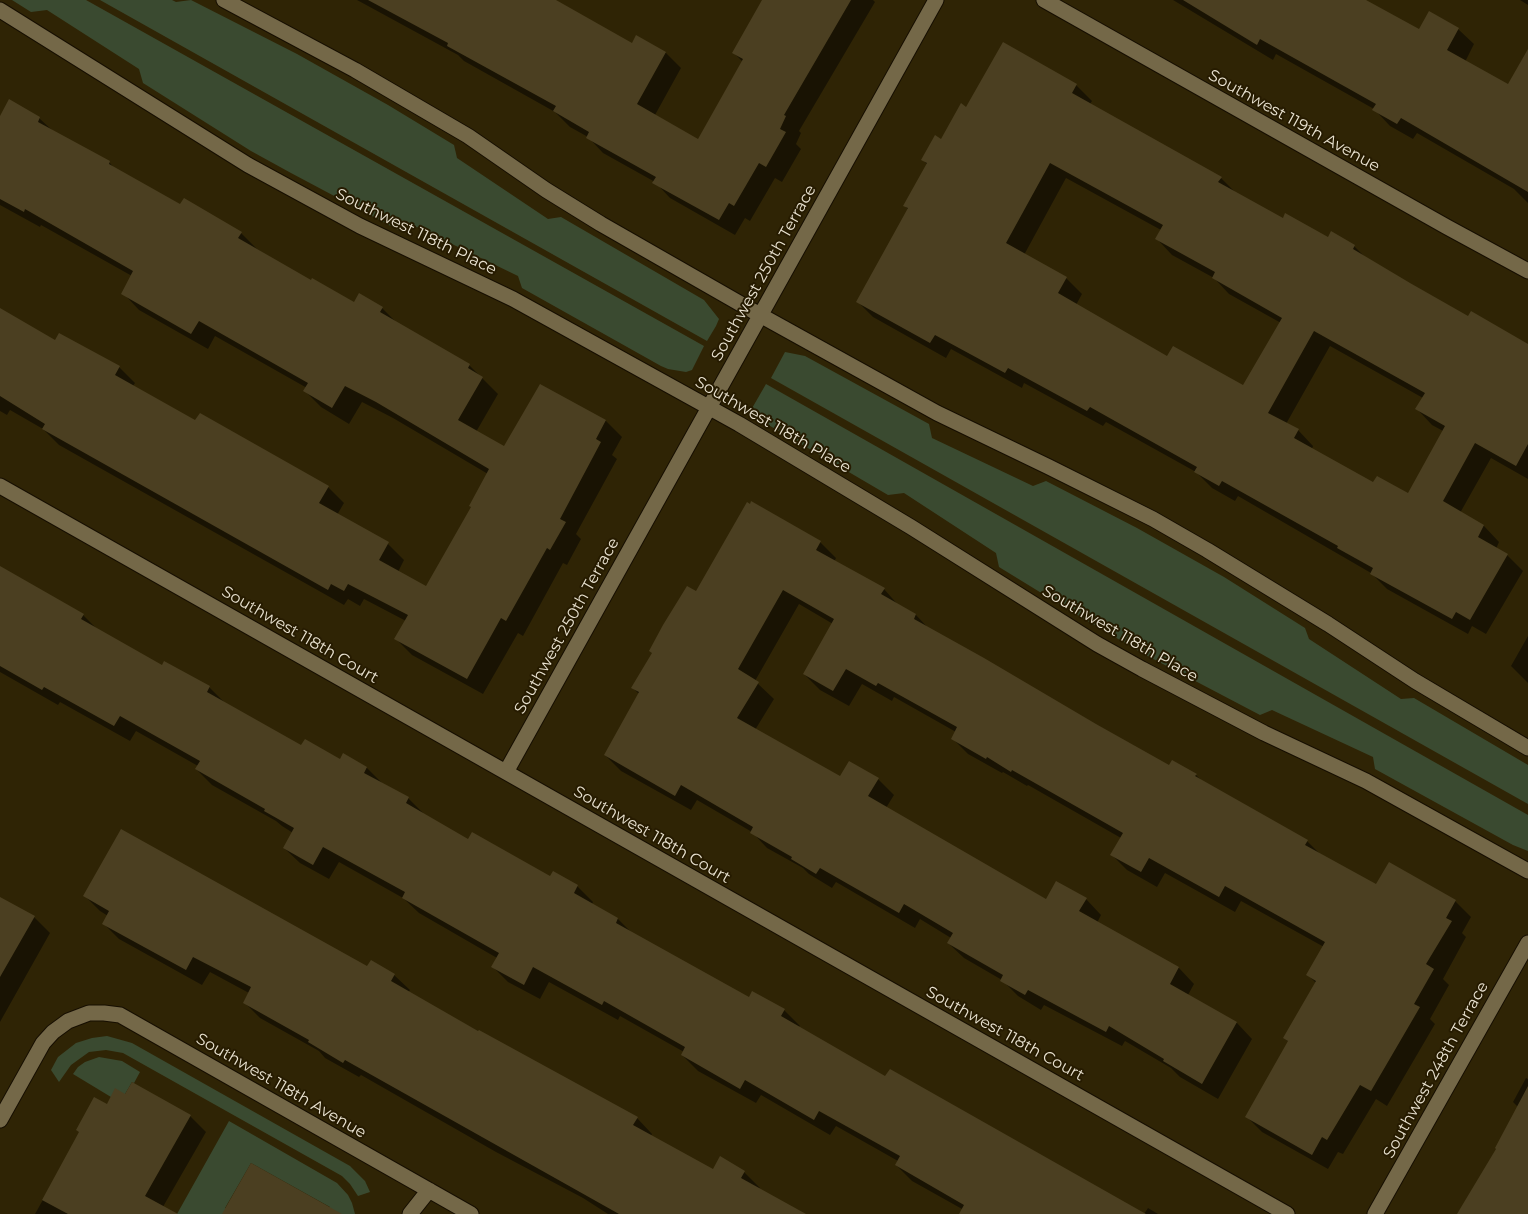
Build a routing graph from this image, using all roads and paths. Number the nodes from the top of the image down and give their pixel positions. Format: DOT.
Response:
graph roads {
  1 [pos="224,0"];
  2 [pos="936,0"];
  3 [pos="1044,0"];
  4 [pos="0,10"];
  5 [pos="1528,271"];
  6 [pos="760,315"];
  7 [pos="710,407"];
  8 [pos="0,486"];
  9 [pos="1528,748"];
  10 [pos="506,772"];
  11 [pos="1528,871"];
  12 [pos="1528,943"];
  13 [pos="0,1120"];
  14 [pos="429,1190"];
  15 [pos="410,1214"];
  16 [pos="471,1214"];
  17 [pos="1287,1214"];
  18 [pos="1375,1214"];
  1 -- 6 [label="street"];
  2 -- 6 [label="street, Southwest 250th Terrace"];
  3 -- 5 [label="street, Southwest 119th Avenue"];
  4 -- 7 [label="street, Southwest 118th Place"];
  6 -- 7 [label="street, Southwest 250th Terrace"];
  6 -- 9 [label="street"];
  7 -- 10 [label="street, Southwest 250th Terrace"];
  7 -- 11 [label="street, Southwest 118th Place"];
  8 -- 10 [label="street, Southwest 118th Court"];
  10 -- 17 [label="street, Southwest 118th Court"];
  12 -- 18 [label="street, Southwest 248th Terrace"];
  13 -- 14 [label="street, Southwest 118th Avenue"];
  14 -- 15 [label="street"];
  14 -- 16 [label="street, Southwest 118th Avenue"];
}
